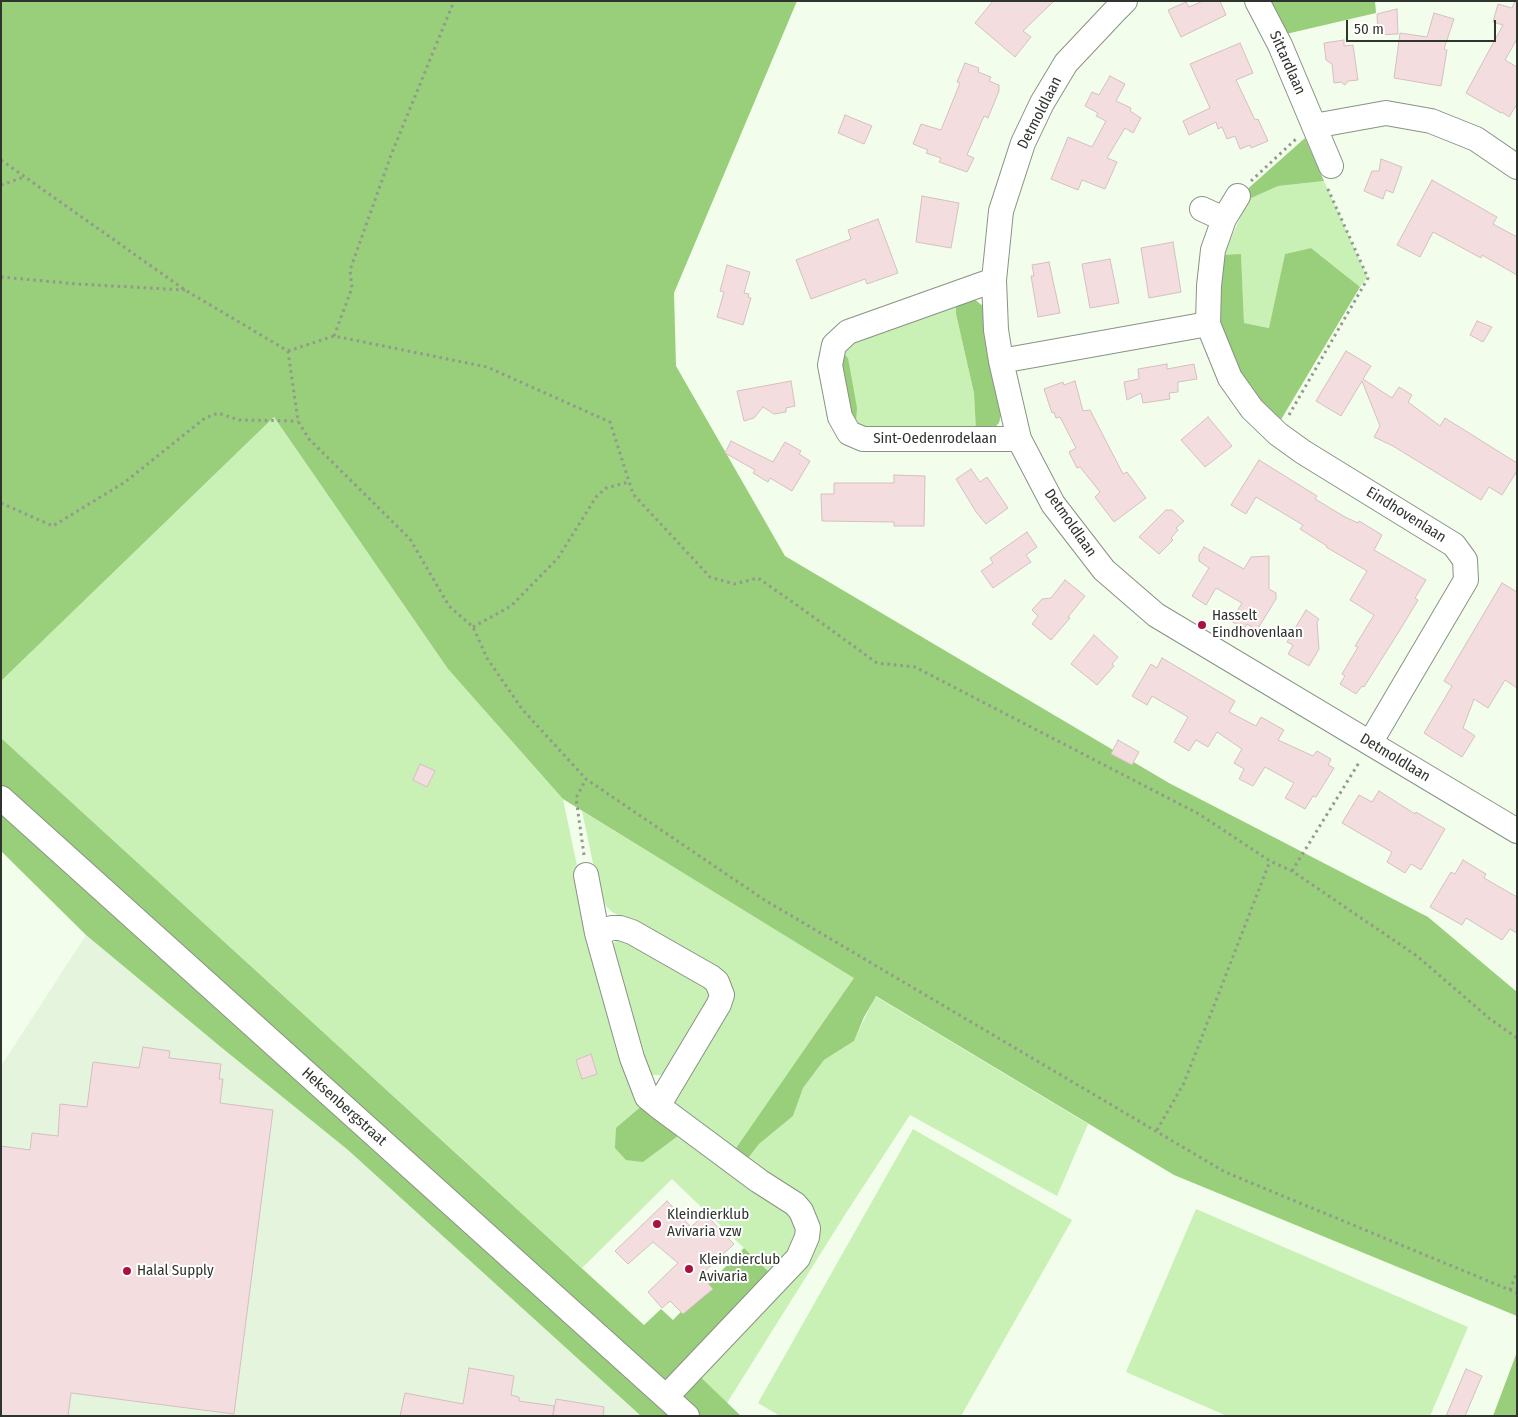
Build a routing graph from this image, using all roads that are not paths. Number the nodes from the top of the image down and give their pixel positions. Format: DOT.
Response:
graph roads {
  1 [pos="1125,1"];
  2 [pos="1257,1"];
  3 [pos="1314,126"];
  4 [pos="1331,166"];
  5 [pos="1517,167"];
  6 [pos="1238,196"];
  7 [pos="1202,209"];
  8 [pos="1224,219"];
  9 [pos="994,280"];
  10 [pos="1208,324"];
  11 [pos="1000,361"];
  12 [pos="1019,439"];
  13 [pos="1370,743"];
  14 [pos="1,798"];
  15 [pos="1517,831"];
  16 [pos="586,875"];
  17 [pos="597,933"];
  18 [pos="658,1106"];
  19 [pos="666,1397"];
  20 [pos="687,1416"];
  1 -- 9 [label="street, Detmoldlaan"];
  2 -- 3 [label="street, Sittardlaan"];
  3 -- 4 [label="street, Sittardlaan"];
  3 -- 5 [label="street"];
  6 -- 8 [label="street, Eindhovenlaan"];
  7 -- 8 [label="street"];
  8 -- 10 [label="street, Eindhovenlaan"];
  9 -- 11 [label="street, Detmoldlaan"];
  9 -- 12 [label="street, Sint-Oedenrodelaan"];
  10 -- 11 [label="street"];
  10 -- 13 [label="street, Eindhovenlaan"];
  11 -- 12 [label="street, Detmoldlaan"];
  12 -- 13 [label="street, Detmoldlaan"];
  13 -- 15 [label="street, Detmoldlaan"];
  14 -- 19 [label="street, Heksenbergstraat"];
  16 -- 17 [label="street"];
  17 -- 18 [label="street"];
  17 -- 18 [label="street"];
  18 -- 19 [label="street"];
  19 -- 20 [label="street, Heksenbergstraat"];
}
